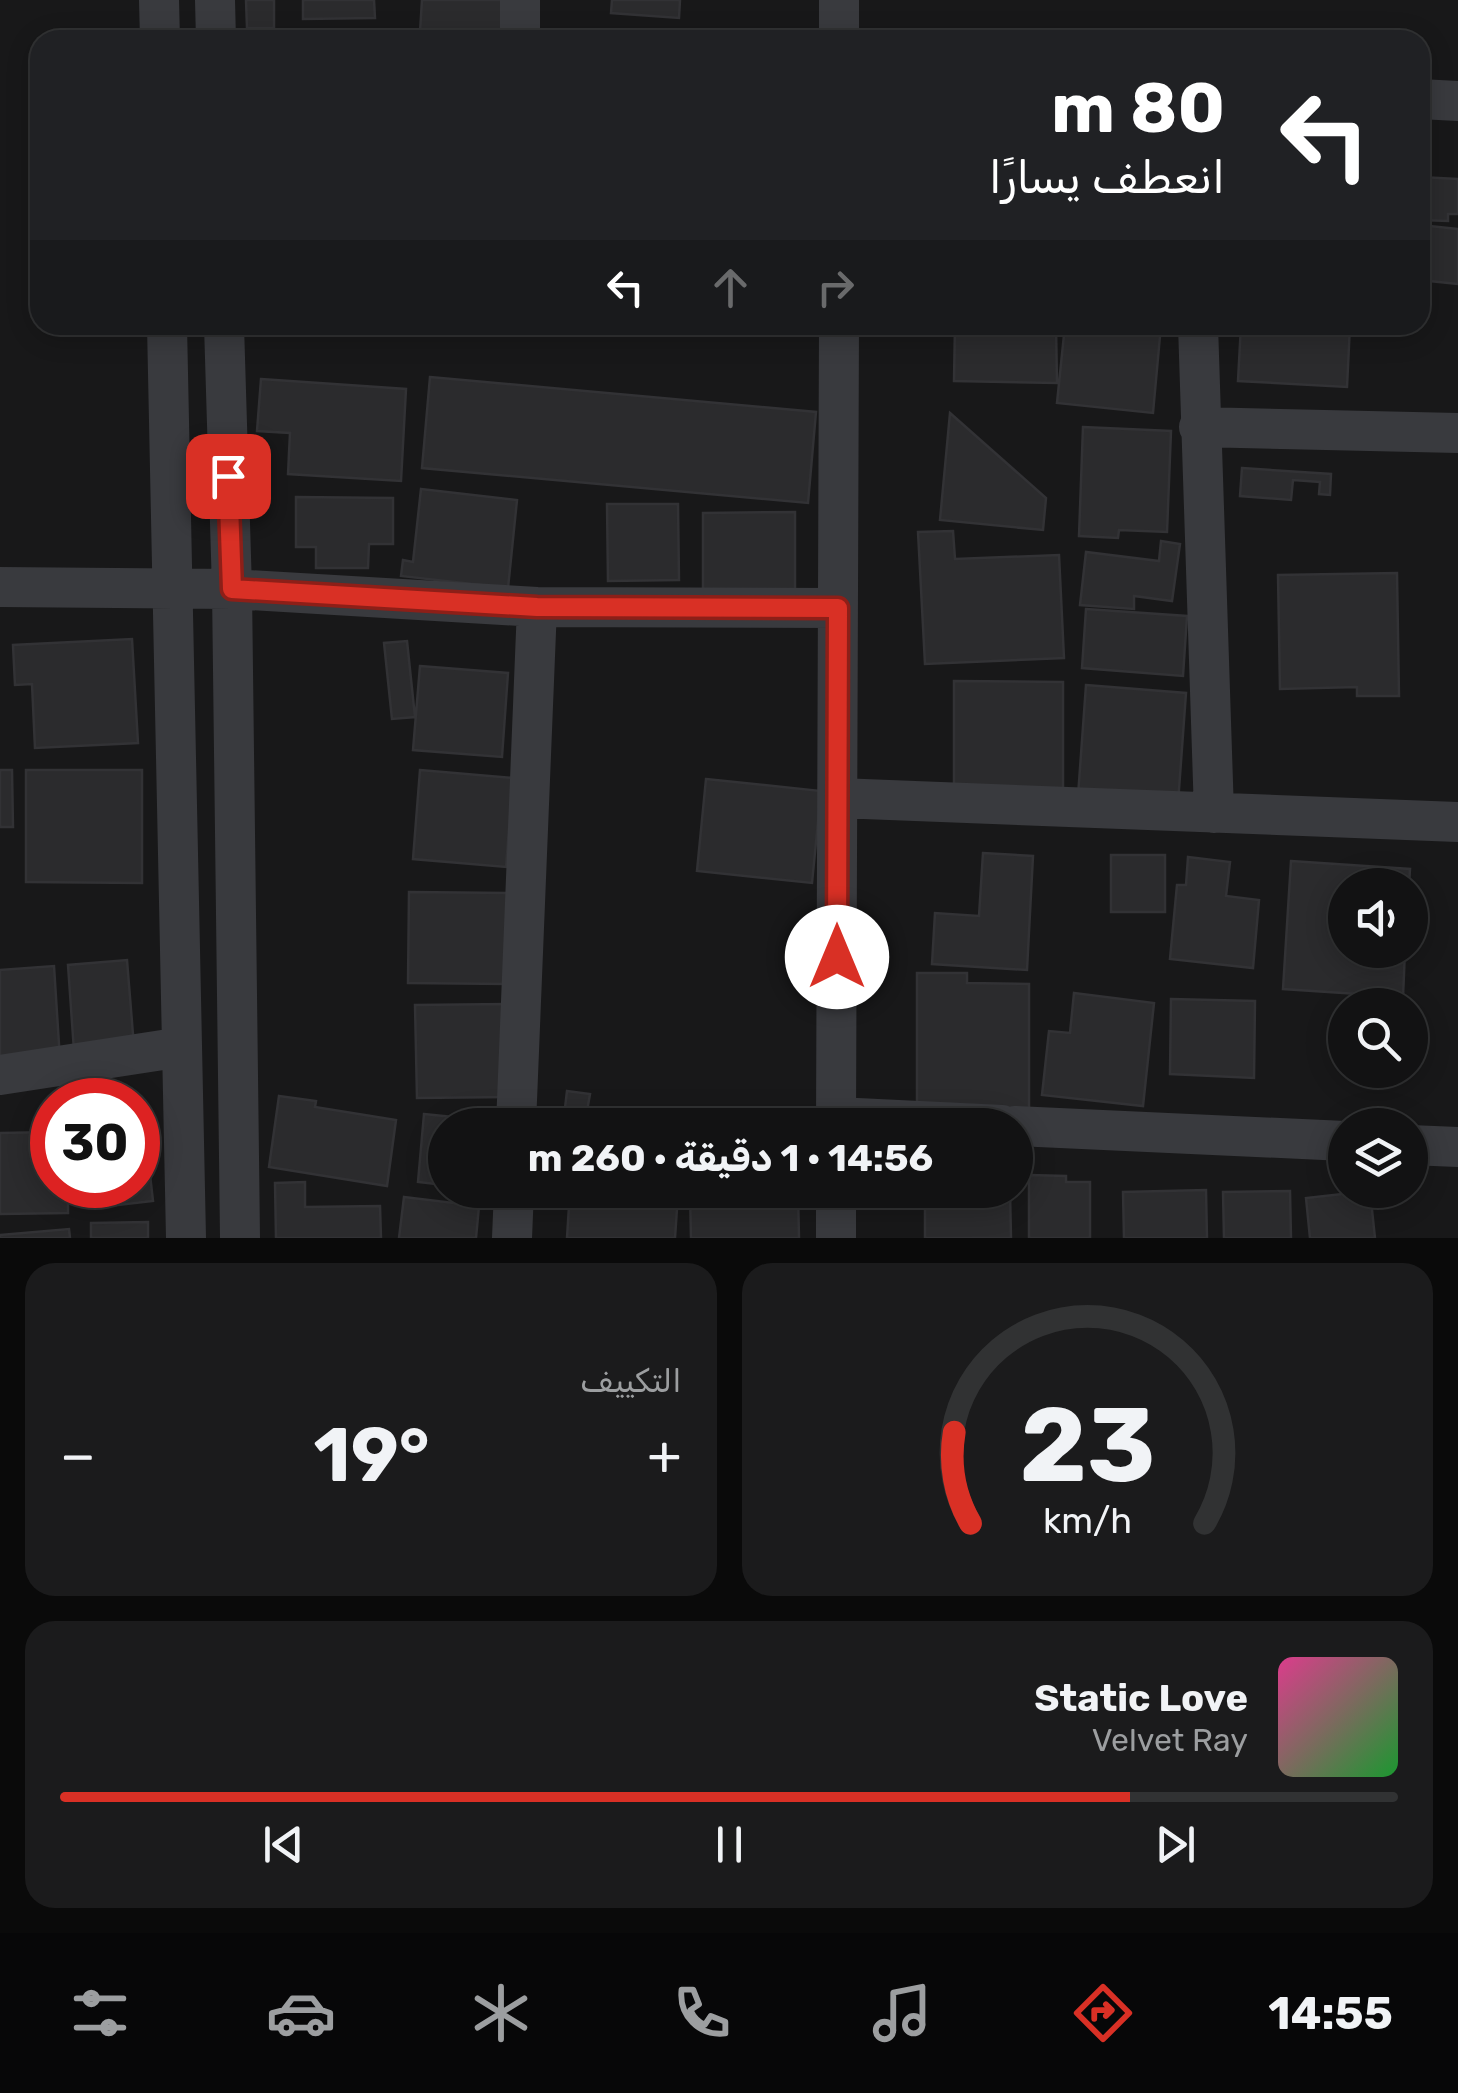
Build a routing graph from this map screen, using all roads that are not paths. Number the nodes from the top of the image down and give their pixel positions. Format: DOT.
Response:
graph roads {
  1 [pos="159,0"];
  2 [pos="215,0"];
  3 [pos="520,0"];
  4 [pos="839,0"];
  5 [pos="160,30"];
  6 [pos="216,30"];
  7 [pos="520,30"];
  8 [pos="840,30"];
  9 [pos="1430,100"];
  10 [pos="1458,101"];
  11 [pos="167,335"];
  12 [pos="224,335"];
  13 [pos="839,335"];
  14 [pos="1198,335"];
  15 [pos="1199,427"];
  16 [pos="1458,434"];
  17 [pos="0,586"];
  18 [pos="173,587"];
  19 [pos="232,589"];
  20 [pos="537,607"];
  21 [pos="838,608"];
  22 [pos="838,798"];
  23 [pos="1214,813"];
  24 [pos="1458,822"];
  25 [pos="182,1047"];
  26 [pos="0,1075"];
  27 [pos="517,1108"];
  28 [pos="836,1108"];
  29 [pos="1033,1127"];
  30 [pos="1328,1141"];
  31 [pos="1428,1145"];
  32 [pos="1458,1147"];
  33 [pos="513,1208"];
  34 [pos="836,1208"];
  35 [pos="186,1238"];
  36 [pos="240,1238"];
  37 [pos="512,1238"];
  38 [pos="836,1238"];
  1 -- 5 [label="street"];
  2 -- 6 [label="street"];
  3 -- 7 [label="street"];
  4 -- 8 [label="street"];
  9 -- 10 [label="street"];
  11 -- 18 [label="street"];
  12 -- 19 [label="street"];
  13 -- 21 [label="street"];
  14 -- 15 [label="street"];
  15 -- 16 [label="street"];
  15 -- 23 [label="street"];
  17 -- 18 [label="street"];
  18 -- 19 [label="street"];
  18 -- 25 [label="street"];
  19 -- 20 [label="street"];
  19 -- 36 [label="street"];
  20 -- 21 [label="street"];
  20 -- 27 [label="street"];
  21 -- 22 [label="street"];
  22 -- 23 [label="street"];
  22 -- 28 [label="street"];
  23 -- 24 [label="street"];
  25 -- 26 [label="street"];
  25 -- 35 [label="street"];
  29 -- 30 [label="street"];
  31 -- 32 [label="street"];
  33 -- 37 [label="street"];
  34 -- 38 [label="street"];
}
